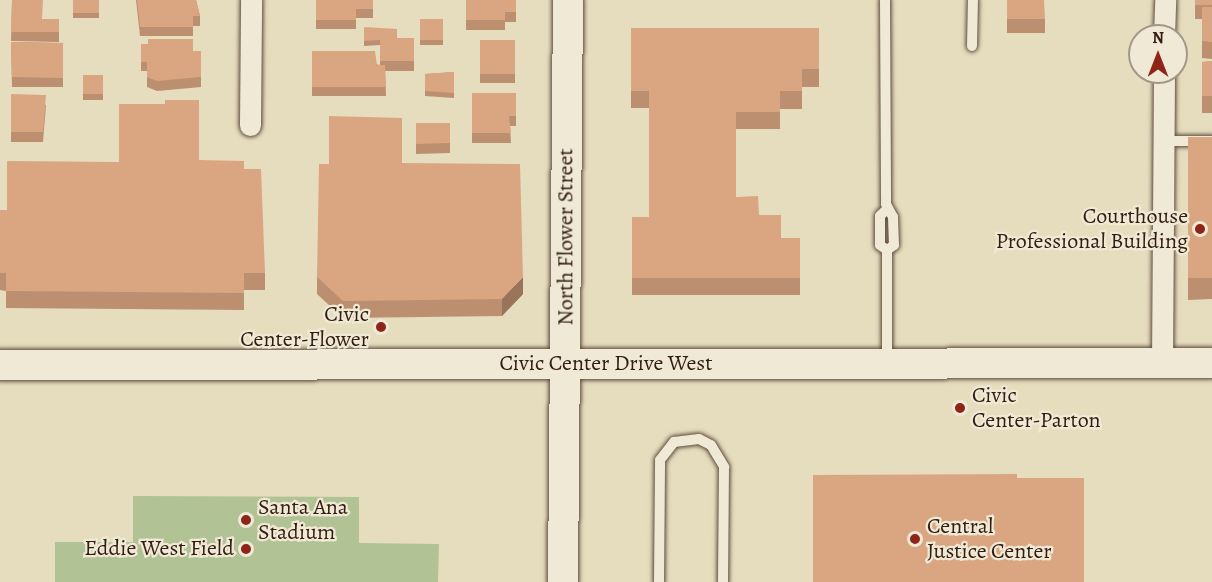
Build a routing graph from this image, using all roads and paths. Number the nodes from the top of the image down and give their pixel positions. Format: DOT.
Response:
graph roads {
  1 [pos="251,0"];
  2 [pos="568,0"];
  3 [pos="885,0"];
  4 [pos="973,0"];
  5 [pos="1165,0"];
  6 [pos="1164,24"];
  7 [pos="972,46"];
  8 [pos="1164,84"];
  9 [pos="250,125"];
  10 [pos="1164,141"];
  11 [pos="1212,141"];
  12 [pos="888,363"];
  13 [pos="1162,363"];
  14 [pos="1212,363"];
  15 [pos="565,364"];
  16 [pos="0,365"];
  17 [pos="563,582"];
  18 [pos="659,582"];
  19 [pos="723,582"];
  1 -- 9 [label="street"];
  2 -- 15 [label="main road, North Flower Street"];
  3 -- 12 [label="lane"];
  4 -- 7 [label="lane"];
  5 -- 6 [label="street"];
  8 -- 10 [label="street"];
  10 -- 11 [label="lane"];
  10 -- 13 [label="street"];
  12 -- 13 [label="main road, Civic Center Drive West"];
  12 -- 15 [label="main road, Civic Center Drive West"];
  13 -- 14 [label="main road, Civic Center Drive West"];
  15 -- 16 [label="main road, Civic Center Drive West"];
  15 -- 17 [label="main road, North Flower Street"];
  18 -- 19 [label="lane"];
}
